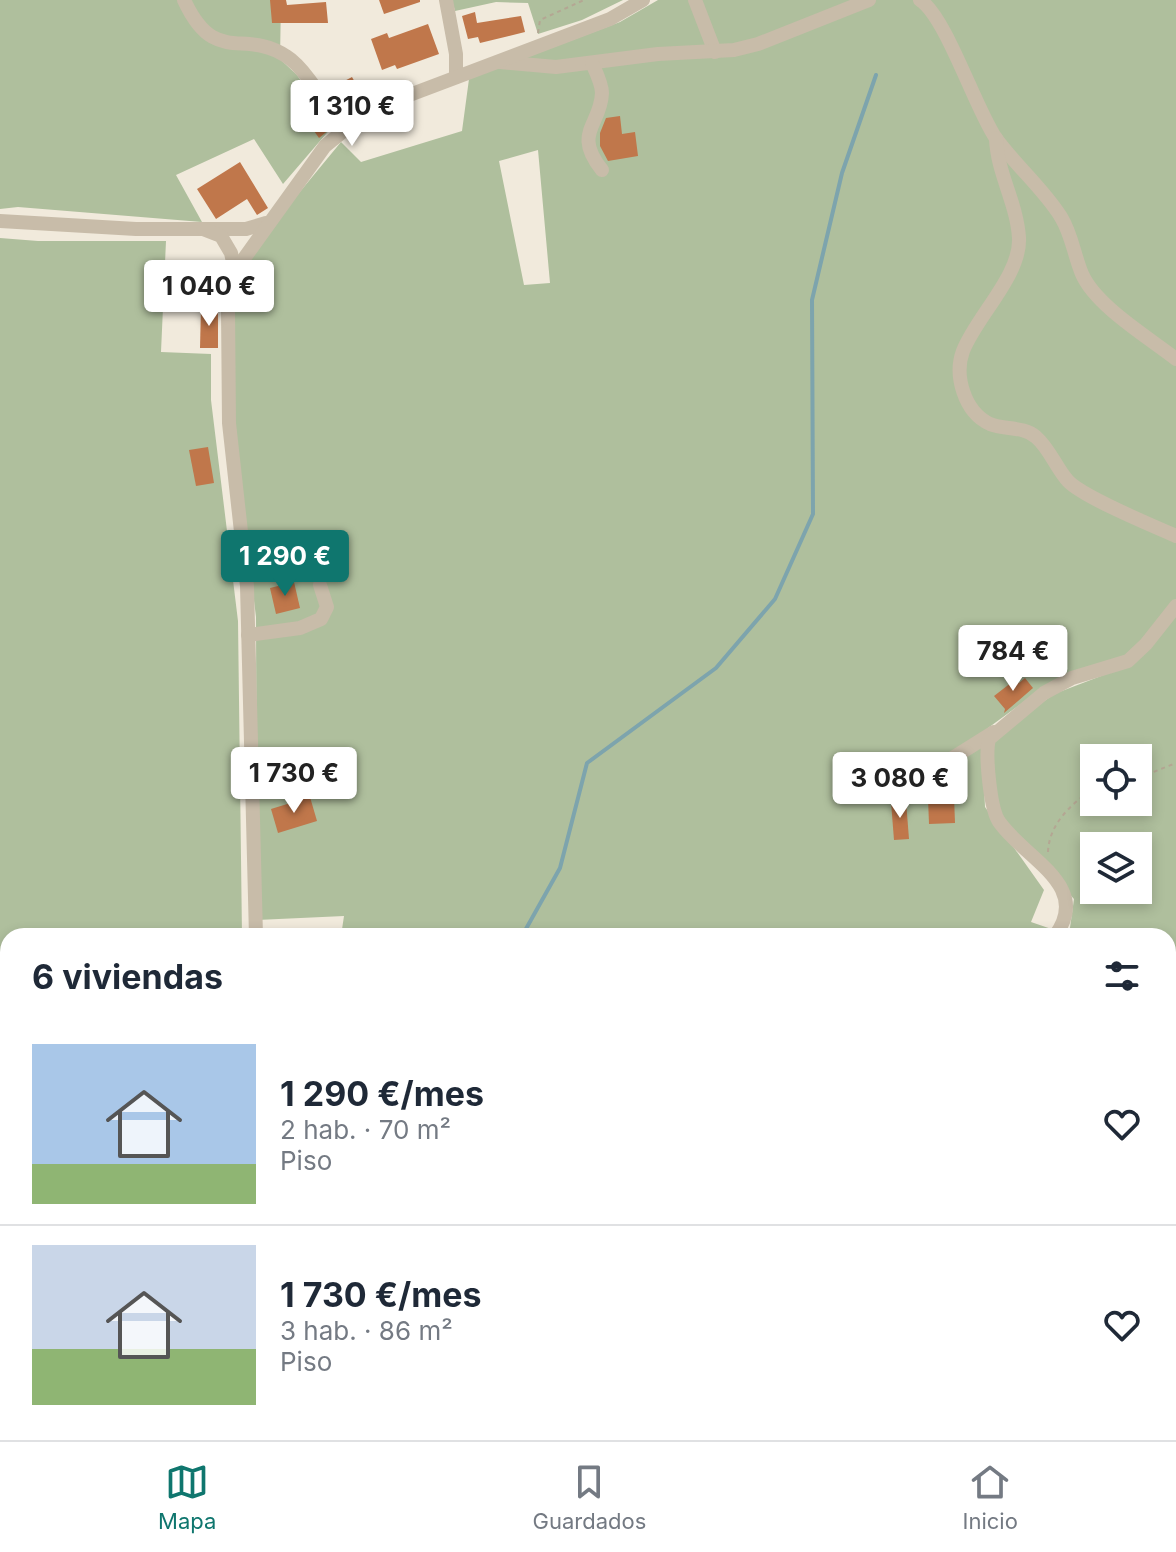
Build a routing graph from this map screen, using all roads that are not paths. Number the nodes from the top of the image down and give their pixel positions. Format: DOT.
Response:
graph roads {
  1 [pos="184,0"];
  2 [pos="446,0"];
  3 [pos="643,0"];
  4 [pos="695,0"];
  5 [pos="869,0"];
  6 [pos="920,0"];
  7 [pos="715,52"];
  8 [pos="496,62"];
  9 [pos="592,63"];
  10 [pos="456,77"];
  11 [pos="343,130"];
  12 [pos="996,138"];
  13 [pos="602,170"];
  14 [pos="0,221"];
  15 [pos="269,222"];
  16 [pos="203,229"];
  17 [pos="221,236"];
  18 [pos="258,236"];
  19 [pos="235,271"];
  20 [pos="1176,359"];
  21 [pos="1176,536"];
  22 [pos="320,585"];
  23 [pos="1176,606"];
  24 [pos="248,635"];
  25 [pos="994,732"];
  26 [pos="924,789"];
  27 [pos="256,928"];
  28 [pos="1060,928"];
  1 -- 11 [label="street"];
  2 -- 10 [label="street"];
  3 -- 8 [label="street"];
  4 -- 7 [label="street"];
  5 -- 7 [label="street"];
  6 -- 12 [label="street"];
  7 -- 9 [label="street"];
  8 -- 9 [label="street"];
  8 -- 10 [label="street"];
  9 -- 13 [label="street"];
  10 -- 11 [label="street"];
  11 -- 15 [label="street"];
  12 -- 20 [label="street"];
  12 -- 21 [label="street"];
  14 -- 16 [label="street"];
  15 -- 16 [label="street"];
  15 -- 18 [label="street"];
  16 -- 17 [label="street"];
  17 -- 18 [label="street"];
  17 -- 19 [label="street"];
  18 -- 19 [label="street"];
  19 -- 24 [label="street"];
  22 -- 24 [label="street"];
  23 -- 25 [label="street"];
  24 -- 27 [label="street"];
  25 -- 26 [label="street"];
  25 -- 28 [label="street"];
}
